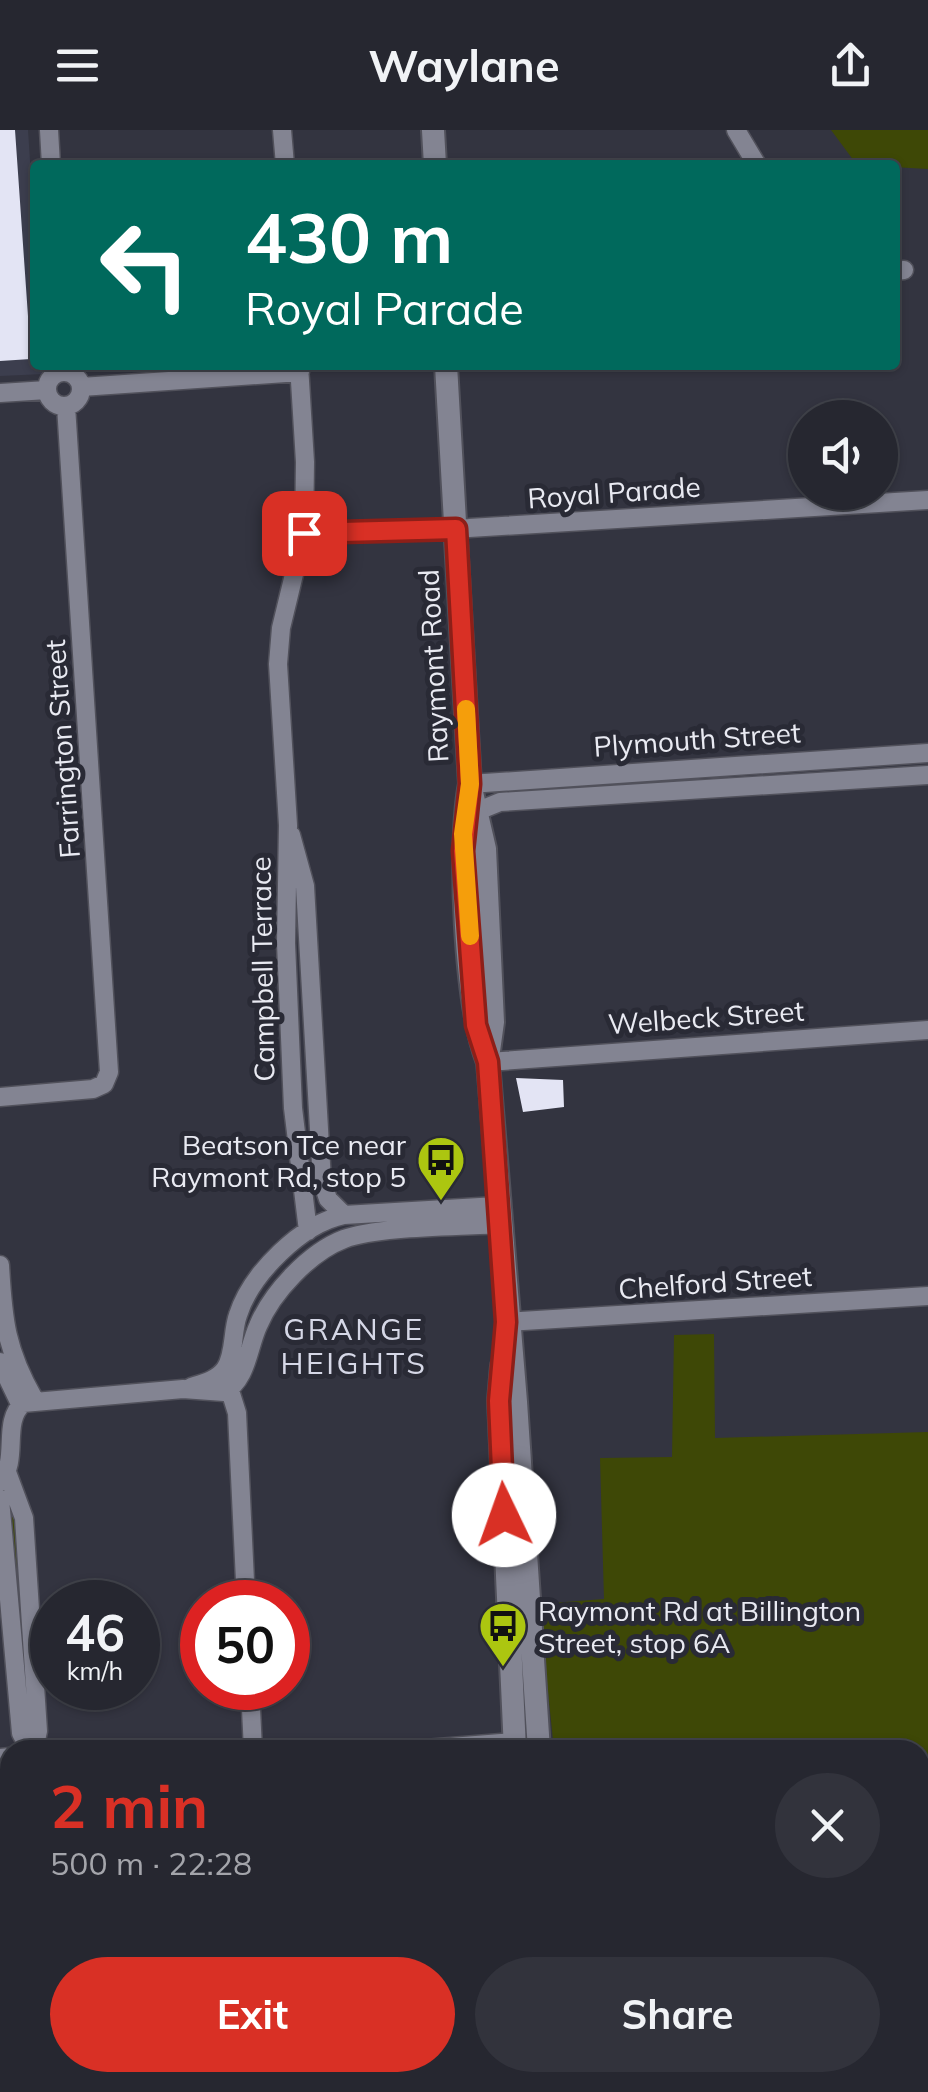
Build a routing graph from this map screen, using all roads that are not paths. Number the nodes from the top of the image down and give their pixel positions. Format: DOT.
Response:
graph roads {
  1 [pos="49,130"];
  2 [pos="282,130"];
  3 [pos="434,130"];
  4 [pos="736,130"];
  5 [pos="51,160"];
  6 [pos="285,160"];
  7 [pos="435,160"];
  8 [pos="753,160"];
  9 [pos="61,370"];
  10 [pos="67,370"];
  11 [pos="288,370"];
  12 [pos="300,370"];
  13 [pos="446,370"];
  14 [pos="81,388"];
  15 [pos="47,390"];
  16 [pos="0,393"];
  17 [pos="66,406"];
  18 [pos="928,500"];
  19 [pos="456,529"];
  20 [pos="304,533"];
  21 [pos="928,753"];
  22 [pos="928,775"];
  23 [pos="470,784"];
  24 [pos="478,811"];
  25 [pos="288,825"];
  26 [pos="928,1030"];
  27 [pos="488,1062"];
  28 [pos="0,1097"];
  29 [pos="322,1178"];
  30 [pos="300,1184"];
  31 [pos="344,1215"];
  32 [pos="498,1215"];
  33 [pos="403,1223"];
  34 [pos="308,1231"];
  35 [pos="0,1265"];
  36 [pos="928,1296"];
  37 [pos="506,1322"];
  38 [pos="4,1330"];
  39 [pos="0,1350"];
  40 [pos="0,1362"];
  41 [pos="227,1380"];
  42 [pos="27,1402"];
  43 [pos="4,1478"];
  44 [pos="0,1500"];
  45 [pos="245,1580"];
  46 [pos="251,1710"];
  47 [pos="26,1740"];
  48 [pos="35,1740"];
  49 [pos="252,1740"];
  50 [pos="527,1740"];
  1 -- 5 [label="street"];
  2 -- 6 [label="street"];
  3 -- 7 [label="main road"];
  4 -- 8 [label="street"];
  9 -- 15 [label="street"];
  10 -- 14 [label="street"];
  11 -- 14 [label="street"];
  12 -- 20 [label="street, Campbell Terrace"];
  13 -- 19 [label="main road, Raymont Road"];
  14 -- 17 [label="street"];
  15 -- 16 [label="street"];
  15 -- 17 [label="street"];
  17 -- 28 [label="street, Farrington Street"];
  18 -- 19 [label="street, Royal Parade"];
  19 -- 20 [label="street, Royal Parade"];
  19 -- 23 [label="main road, Raymont Road"];
  20 -- 25 [label="street, Campbell Terrace"];
  21 -- 23 [label="street, Plymouth Street"];
  22 -- 24 [label="street, Plymouth Street"];
  23 -- 24 [label="main road, Raymont Road"];
  23 -- 27 [label="main road, Raymont Road"];
  24 -- 27 [label="main road, Raymont Road"];
  25 -- 29 [label="street, Campbell Terrace"];
  25 -- 30 [label="street, Campbell Terrace"];
  26 -- 27 [label="street, Welbeck Street"];
  27 -- 32 [label="main road, Raymont Road"];
  29 -- 30 [label="street"];
  29 -- 31 [label="street, Campbell Terrace"];
  30 -- 34 [label="street, Campbell Terrace"];
  31 -- 33 [label="street"];
  31 -- 34 [label="street"];
  32 -- 33 [label="street"];
  32 -- 37 [label="main road, Raymont Road"];
  33 -- 41 [label="street"];
  34 -- 41 [label="street"];
  35 -- 38 [label="street"];
  36 -- 37 [label="street, Chelford Street"];
  37 -- 50 [label="main road, Raymont Road"];
  38 -- 39 [label="street"];
  38 -- 42 [label="street"];
  40 -- 42 [label="street"];
  41 -- 42 [label="street"];
  41 -- 45 [label="street"];
  42 -- 43 [label="street"];
  43 -- 48 [label="street"];
  44 -- 47 [label="street"];
  46 -- 49 [label="street"];
}
